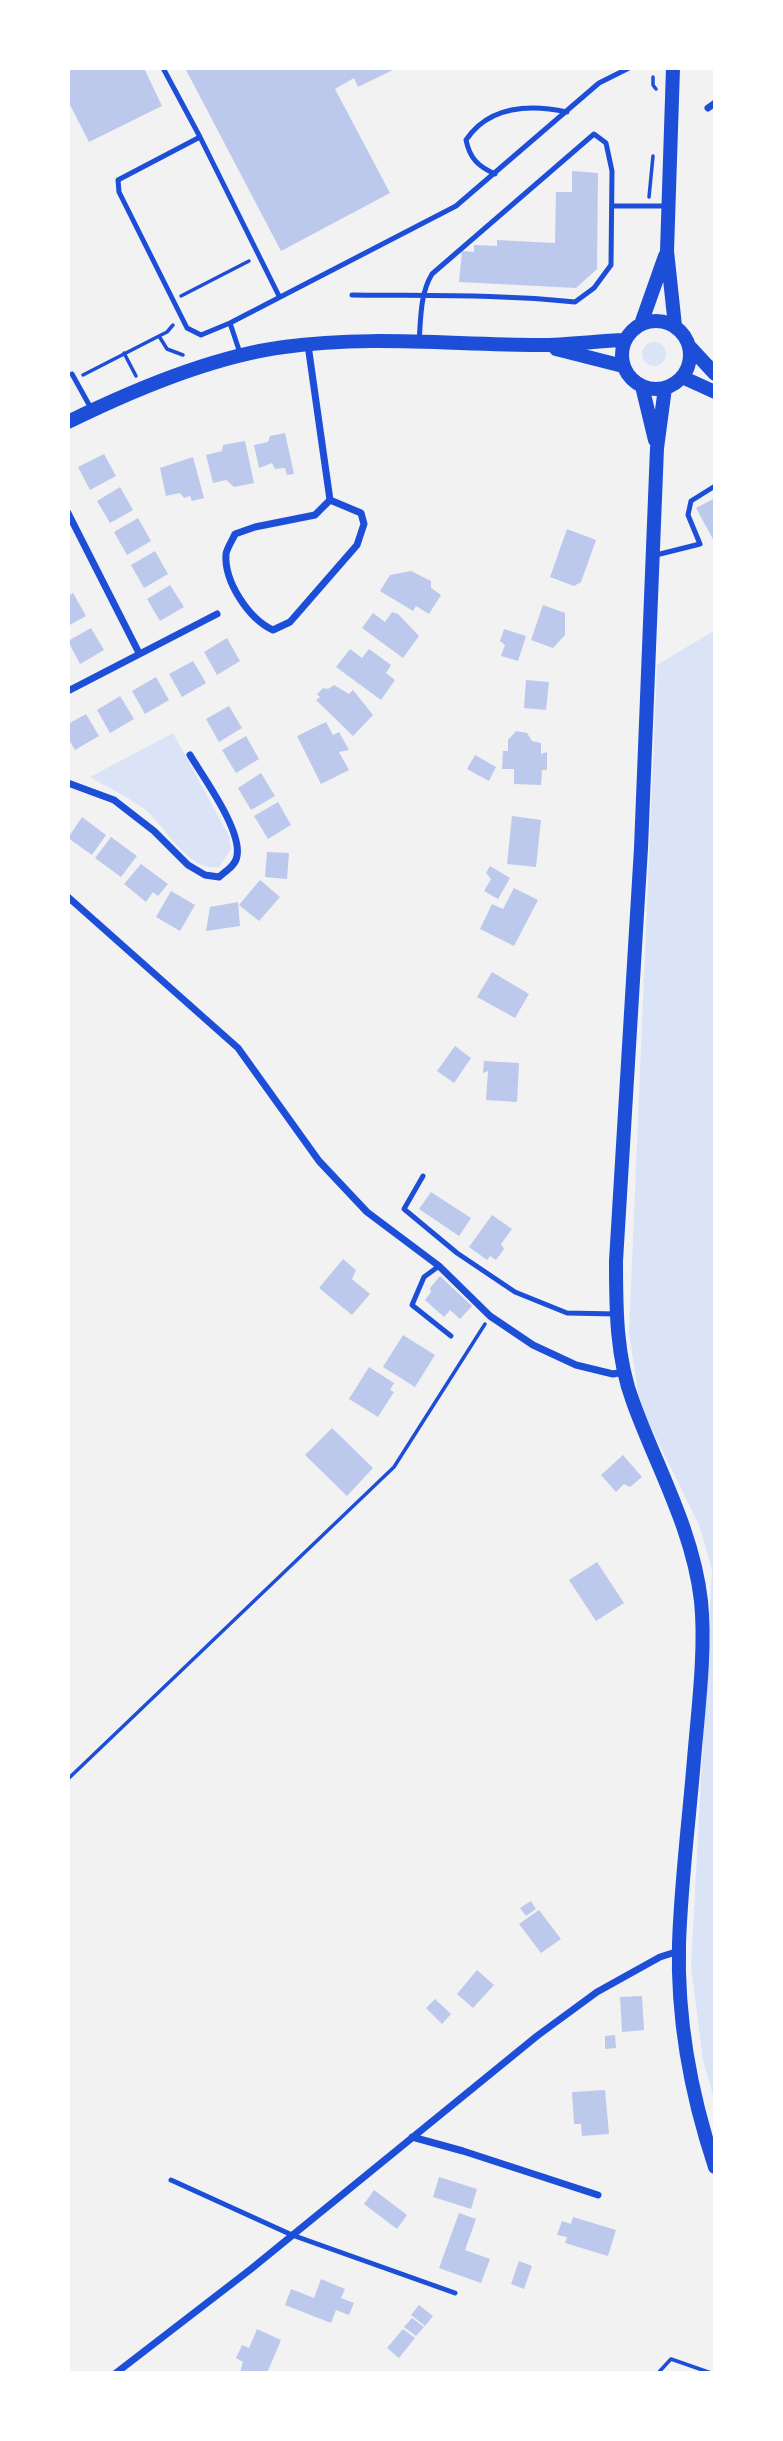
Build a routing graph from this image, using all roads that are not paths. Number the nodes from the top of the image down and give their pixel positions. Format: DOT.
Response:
graph roads {
  1 [pos="163,68"];
  2 [pos="629,68"];
  3 [pos="673,68"];
  4 [pos="567,112"];
  5 [pos="200,137"];
  6 [pos="495,174"];
  7 [pos="612,206"];
  8 [pos="668,206"];
  9 [pos="667,251"];
  10 [pos="352,295"];
  11 [pos="279,296"];
  12 [pos="423,296"];
  13 [pos="230,323"];
  14 [pos="641,324"];
  15 [pos="675,326"];
  16 [pos="625,340"];
  17 [pos="419,341"];
  18 [pos="308,345"];
  19 [pos="541,345"];
  20 [pos="690,347"];
  21 [pos="241,356"];
  22 [pos="624,366"];
  23 [pos="715,374"];
  24 [pos="74,377"];
  25 [pos="682,377"];
  26 [pos="642,386"];
  27 [pos="665,388"];
  28 [pos="715,392"];
  29 [pos="92,410"];
  30 [pos="68,422"];
  31 [pos="657,448"];
  32 [pos="715,486"];
  33 [pos="330,500"];
  34 [pos="68,513"];
  35 [pos="653,556"];
  36 [pos="217,614"];
  37 [pos="139,653"];
  38 [pos="68,691"];
  39 [pos="190,755"];
  40 [pos="68,783"];
  41 [pos="68,898"];
  42 [pos="423,1176"];
  43 [pos="439,1266"];
  44 [pos="617,1314"];
  45 [pos="451,1336"];
  46 [pos="625,1372"];
  47 [pos="679,1950"];
  48 [pos="412,2137"];
  49 [pos="715,2167"];
  50 [pos="171,2180"];
  51 [pos="598,2195"];
  52 [pos="292,2235"];
  53 [pos="455,2293"];
  54 [pos="116,2373"];
  1 -- 5 [label="lane"];
  2 -- 4 [label="lane"];
  3 -- 8 [label="main road"];
  4 -- 6 [label="lane"];
  4 -- 6 [label="lane"];
  5 -- 11 [label="lane"];
  5 -- 13 [label="lane"];
  6 -- 11 [label="lane"];
  7 -- 8 [label="lane"];
  7 -- 12 [label="lane"];
  7 -- 12 [label="lane"];
  8 -- 9 [label="main road"];
  9 -- 14 [label="main road"];
  9 -- 15 [label="main road"];
  10 -- 12 [label="lane"];
  11 -- 13 [label="lane"];
  12 -- 17 [label="lane"];
  13 -- 21 [label="lane"];
  14 -- 15 [label="main road"];
  14 -- 16 [label="main road"];
  15 -- 20 [label="main road"];
  16 -- 19 [label="main road"];
  16 -- 22 [label="main road"];
  17 -- 18 [label="main road"];
  17 -- 19 [label="main road"];
  18 -- 21 [label="main road"];
  18 -- 33 [label="street"];
  19 -- 22 [label="main road"];
  20 -- 23 [label="main road"];
  20 -- 25 [label="main road"];
  21 -- 29 [label="main road"];
  22 -- 26 [label="main road"];
  24 -- 29 [label="lane"];
  25 -- 27 [label="main road"];
  25 -- 28 [label="main road"];
  26 -- 27 [label="main road"];
  26 -- 31 [label="main road"];
  27 -- 31 [label="main road"];
  29 -- 30 [label="main road"];
  31 -- 35 [label="main road"];
  32 -- 35 [label="lane"];
  33 -- 33 [label="street"];
  34 -- 37 [label="street"];
  35 -- 44 [label="main road"];
  36 -- 37 [label="street"];
  37 -- 38 [label="street"];
  39 -- 40 [label="street"];
  41 -- 43 [label="street"];
  42 -- 44 [label="lane"];
  43 -- 45 [label="lane"];
  43 -- 46 [label="street"];
  44 -- 46 [label="main road"];
  46 -- 47 [label="main road"];
  47 -- 48 [label="street"];
  47 -- 49 [label="main road"];
  48 -- 51 [label="street"];
  48 -- 52 [label="street"];
  50 -- 52 [label="lane"];
  52 -- 53 [label="lane"];
  52 -- 54 [label="street"];
}
